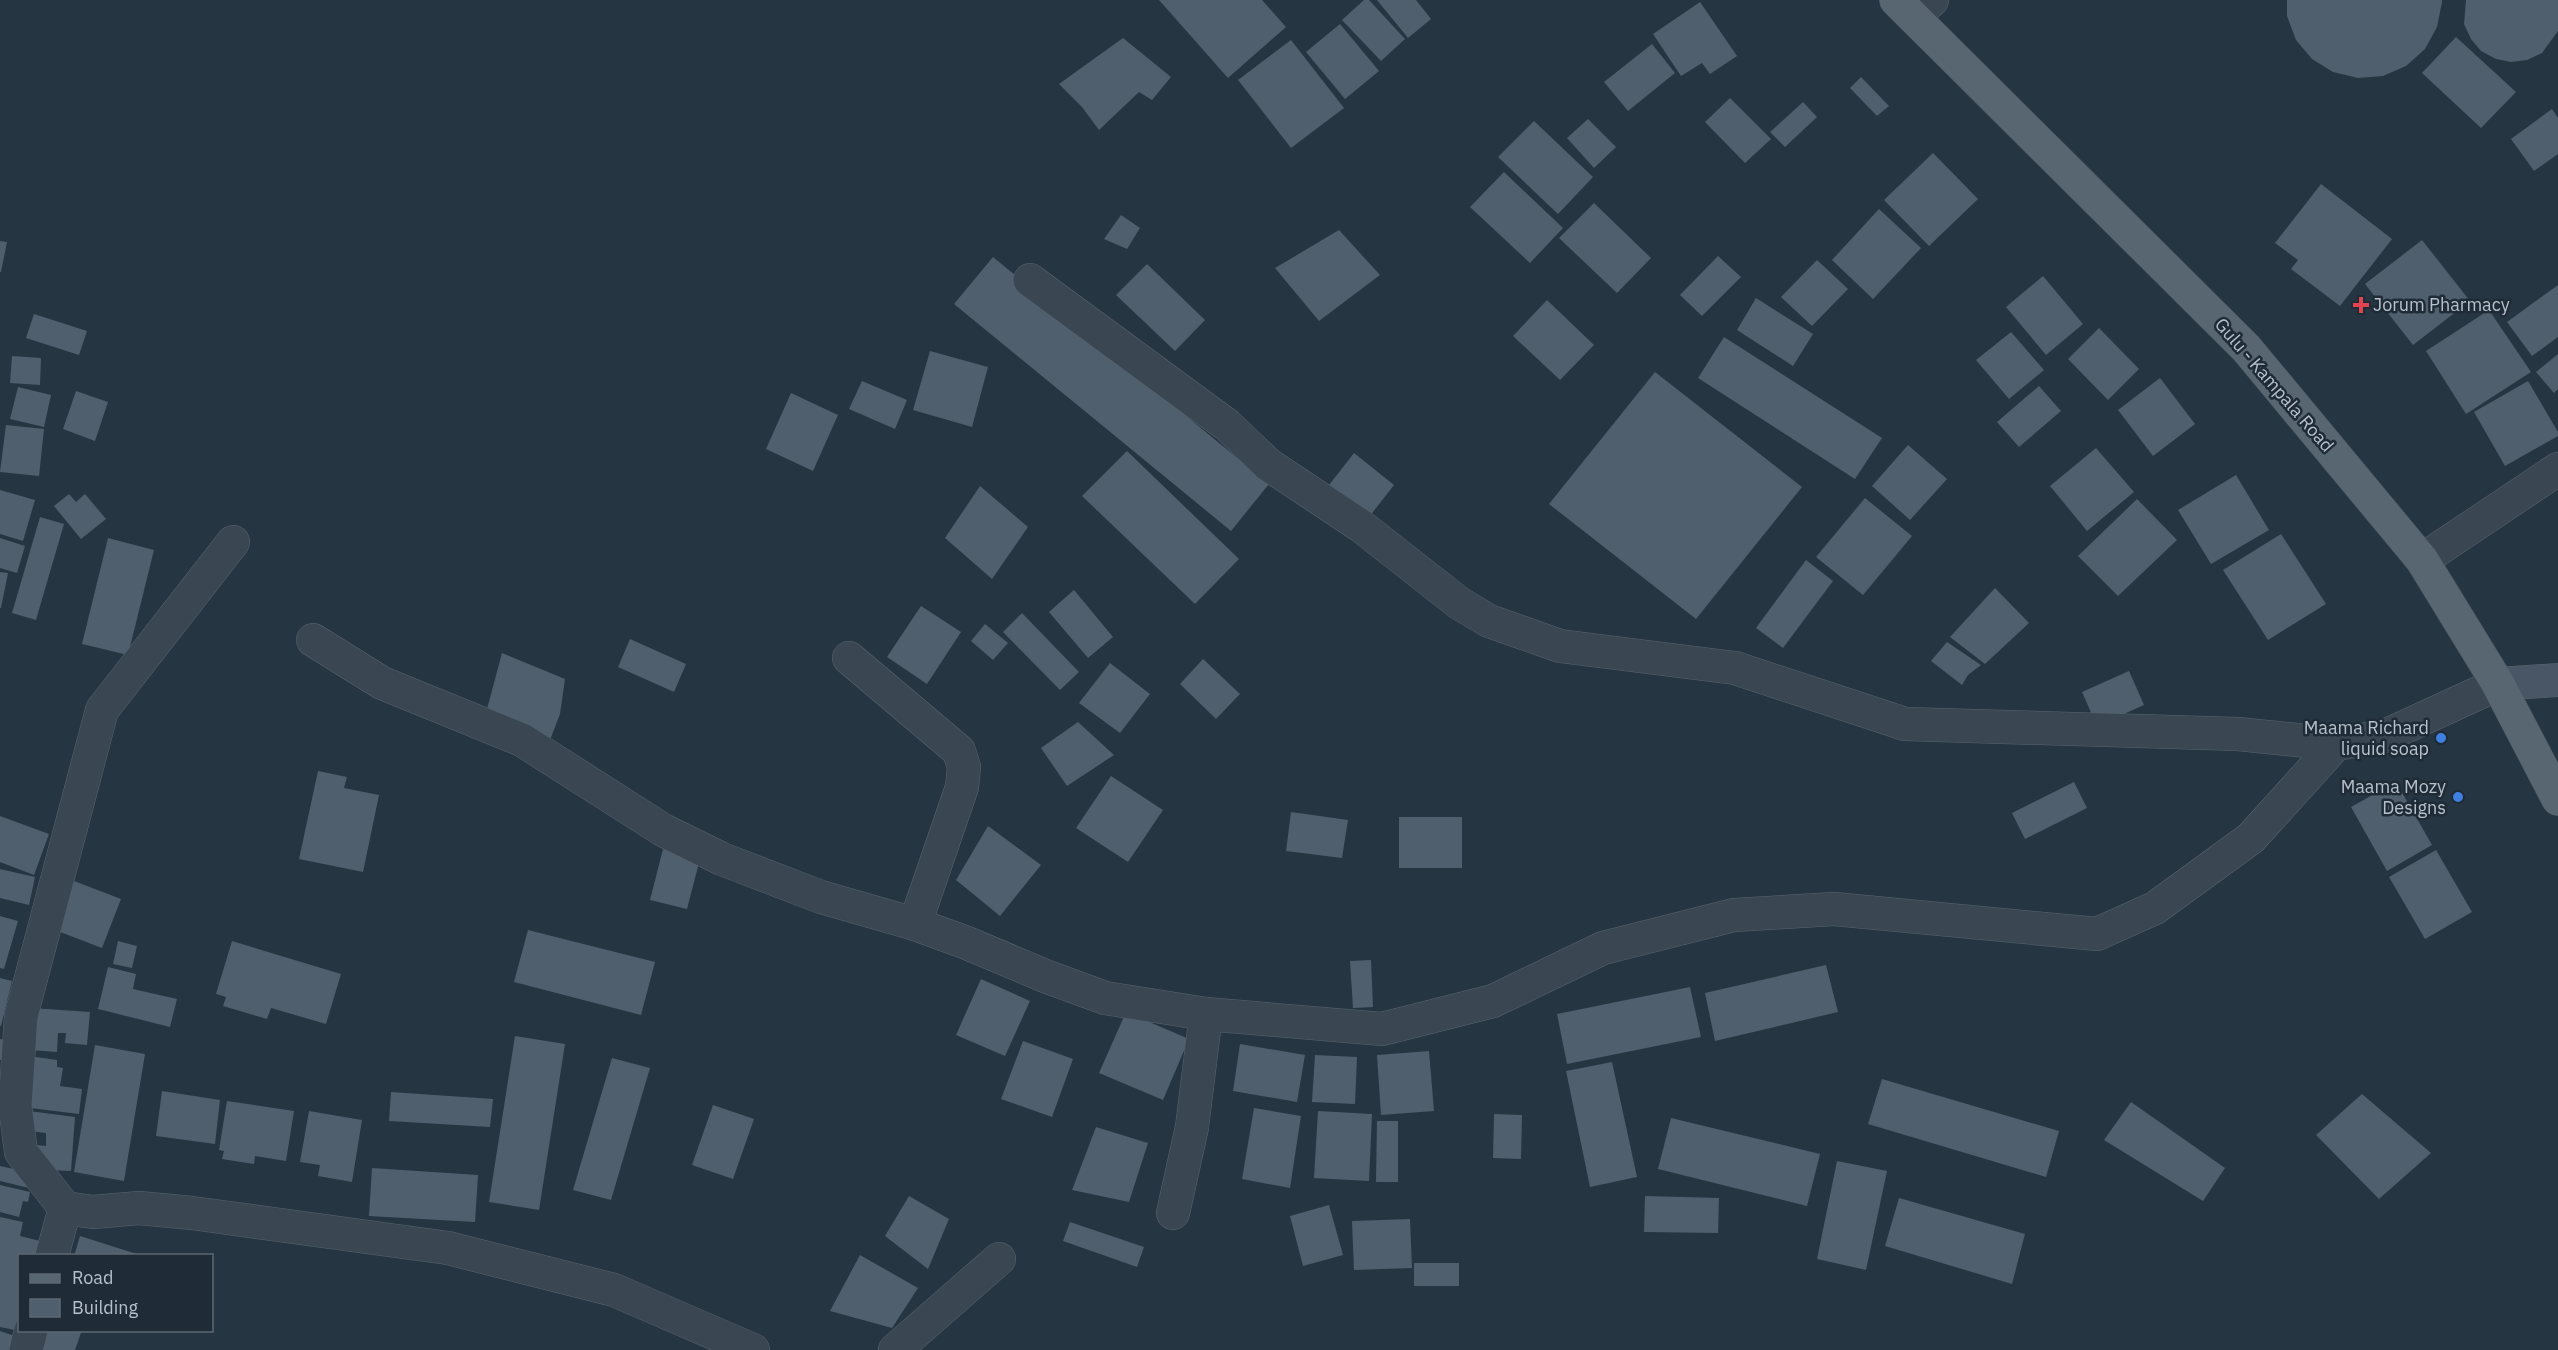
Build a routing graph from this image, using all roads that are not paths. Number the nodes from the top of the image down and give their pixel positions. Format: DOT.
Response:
graph roads {
  1 [pos="1914,5"];
  2 [pos="1030,280"];
  3 [pos="2558,469"];
  4 [pos="233,542"];
  5 [pos="2422,560"];
  6 [pos="313,640"];
  7 [pos="849,658"];
  8 [pos="2558,680"];
  9 [pos="2499,684"];
  10 [pos="2336,744"];
  11 [pos="2558,799"];
  12 [pos="915,924"];
  13 [pos="1206,1014"];
  14 [pos="65,1208"];
  15 [pos="1173,1213"];
  16 [pos="53,1254"];
  17 [pos="999,1258"];
  18 [pos="30,1332"];
  19 [pos="26,1350"];
  20 [pos="753,1350"];
  21 [pos="895,1350"];
  1 -- 5 [label="main road, Gulu - Kampala Road"];
  2 -- 10 [label="street"];
  3 -- 5 [label="street"];
  4 -- 14 [label="street"];
  5 -- 9 [label="main road, Gulu - Kampala Road"];
  6 -- 12 [label="street"];
  7 -- 12 [label="street"];
  8 -- 9 [label="street"];
  9 -- 10 [label="street"];
  9 -- 11 [label="main road, Gulu - Kampala Road"];
  10 -- 13 [label="street"];
  12 -- 13 [label="street"];
  13 -- 15 [label="street"];
  14 -- 16 [label="street"];
  14 -- 20 [label="street"];
  17 -- 21 [label="street"];
  18 -- 19 [label="street"];
}
